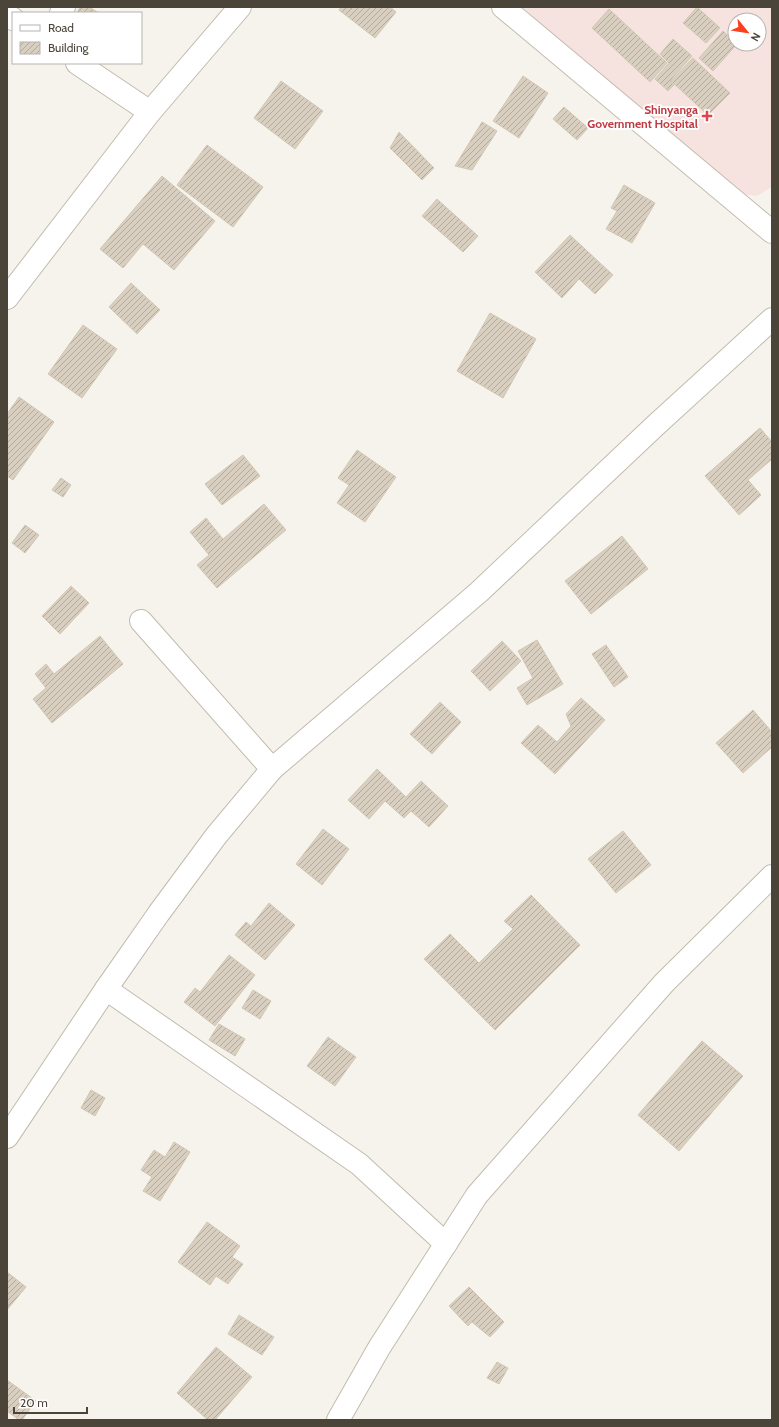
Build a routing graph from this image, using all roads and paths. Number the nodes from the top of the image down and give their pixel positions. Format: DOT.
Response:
graph roads {
  1 [pos="240,7"];
  2 [pos="503,7"];
  3 [pos="78,64"];
  4 [pos="150,112"];
  5 [pos="772,232"];
  6 [pos="7,298"];
  7 [pos="772,319"];
  8 [pos="141,621"];
  9 [pos="272,769"];
  10 [pos="772,876"];
  11 [pos="106,989"];
  12 [pos="7,1137"];
  13 [pos="446,1244"];
  14 [pos="338,1420"];
  1 -- 4 [label="street"];
  2 -- 5 [label="street"];
  3 -- 4 [label="street"];
  4 -- 6 [label="street"];
  7 -- 9 [label="street"];
  8 -- 9 [label="street"];
  9 -- 11 [label="street"];
  10 -- 13 [label="street"];
  11 -- 12 [label="street"];
  11 -- 13 [label="street"];
  13 -- 14 [label="street"];
}
